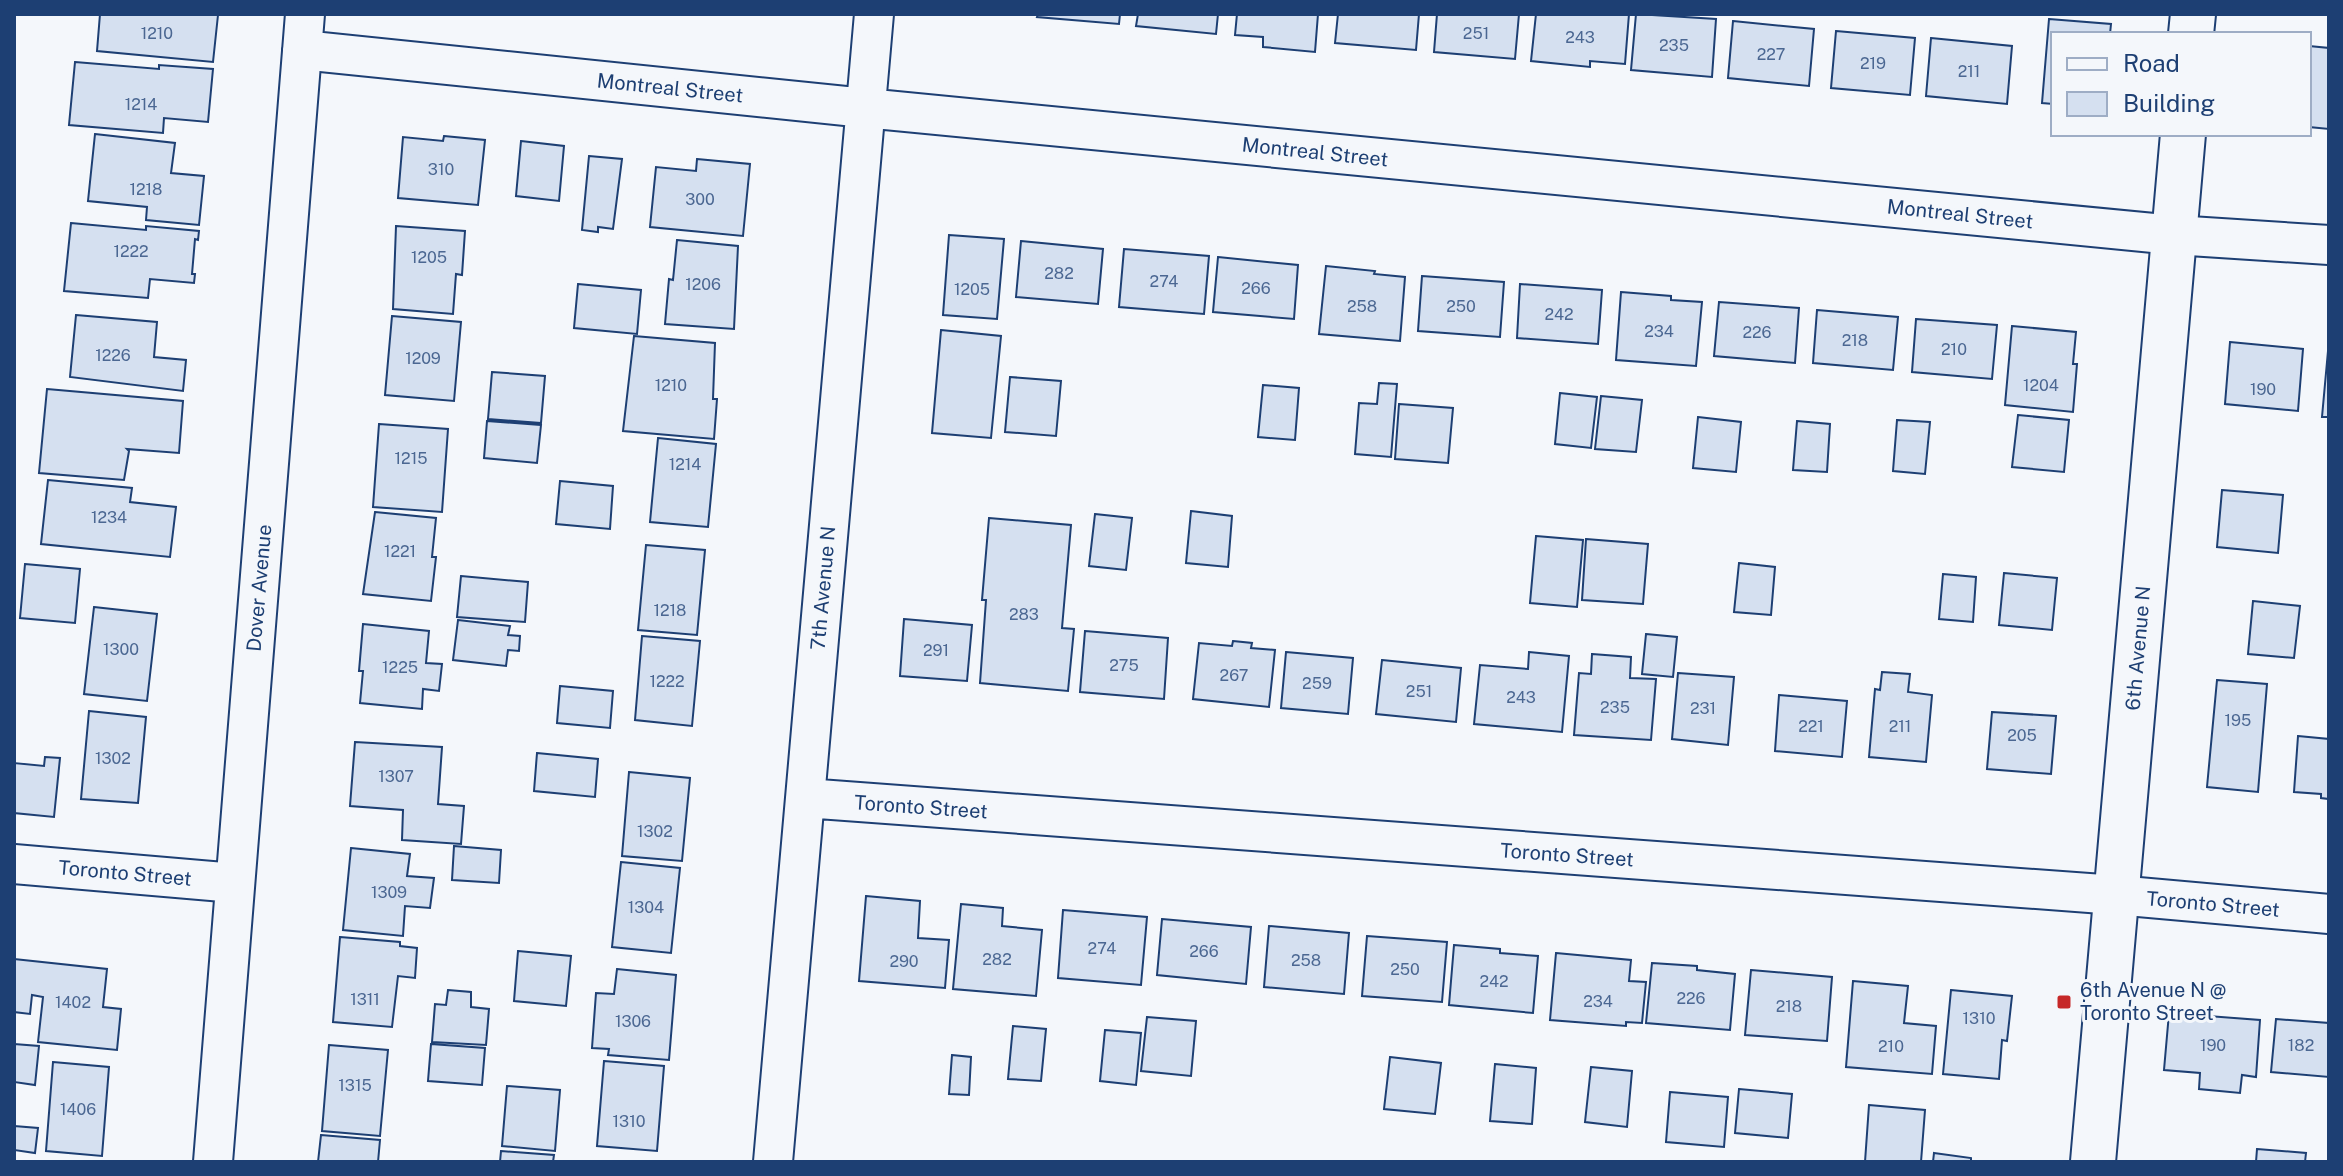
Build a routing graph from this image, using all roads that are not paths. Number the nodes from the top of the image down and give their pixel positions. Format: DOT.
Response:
graph roads {
  1 [pos="874,14"];
  2 [pos="303,32"];
  3 [pos="865,108"];
  4 [pos="2183,136"];
  5 [pos="2174,235"];
  6 [pos="2329,245"];
  7 [pos="805,798"];
  8 [pos="14,864"];
  9 [pos="235,883"];
  10 [pos="2116,895"];
  11 [pos="2329,914"];
  12 [pos="213,1162"];
  13 [pos="773,1162"];
  14 [pos="2093,1162"];
  1 -- 3 [label="street, 7th Avenue N"];
  2 -- 3 [label="street, Montreal Street"];
  2 -- 9 [label="street, Dover Avenue"];
  3 -- 5 [label="street, Montreal Street"];
  3 -- 7 [label="street, 7th Avenue N"];
  4 -- 5 [label="street, 6th Avenue N"];
  5 -- 6 [label="street, Montreal Street"];
  5 -- 10 [label="street, 6th Avenue N"];
  7 -- 10 [label="street, Toronto Street"];
  7 -- 13 [label="street, 7th Avenue N"];
  8 -- 9 [label="street, Toronto Street"];
  9 -- 12 [label="street, Dover Avenue"];
  10 -- 11 [label="street, Toronto Street"];
  10 -- 14 [label="street, 6th Avenue N"];
}
